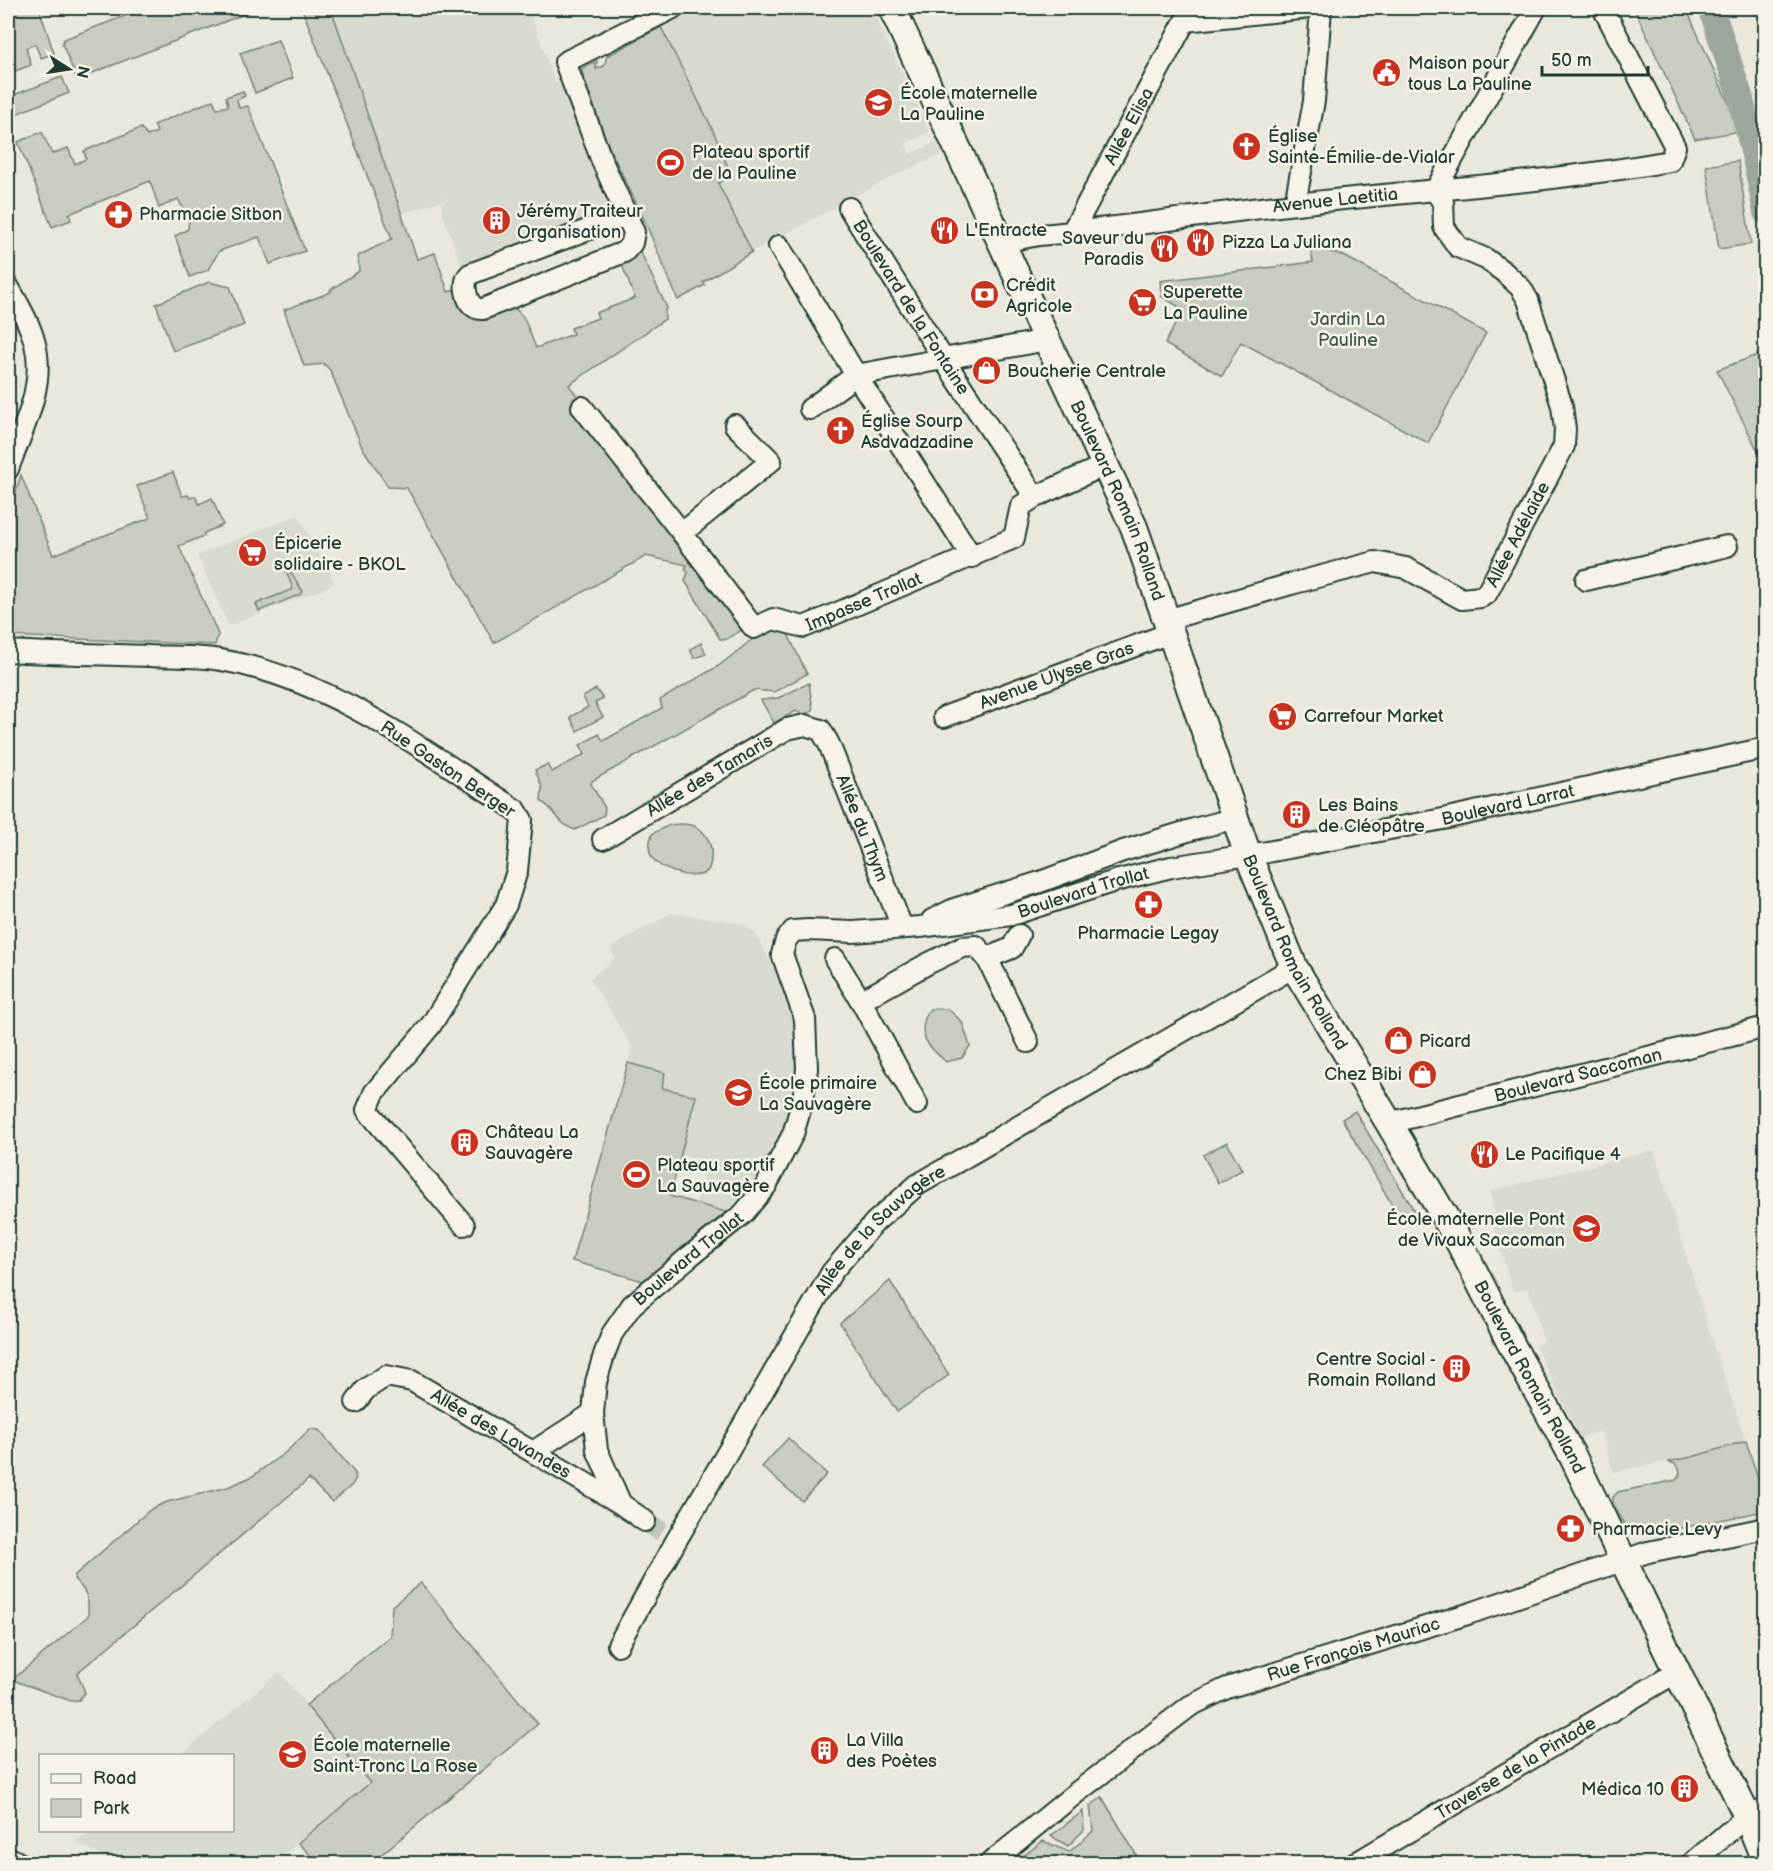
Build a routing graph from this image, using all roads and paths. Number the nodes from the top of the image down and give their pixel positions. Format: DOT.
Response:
graph roads {
  1 [pos="674,8"];
  2 [pos="892,8"];
  3 [pos="1309,8"];
  4 [pos="1321,8"];
  5 [pos="1536,8"];
  6 [pos="1603,8"];
  7 [pos="1435,190"];
  8 [pos="1294,204"];
  9 [pos="849,208"];
  10 [pos="627,215"];
  11 [pos="1072,232"];
  12 [pos="1002,242"];
  13 [pos="779,246"];
  14 [pos="8,286"];
  15 [pos="1047,340"];
  16 [pos="944,360"];
  17 [pos="856,375"];
  18 [pos="582,407"];
  19 [pos="810,409"];
  20 [pos="735,425"];
  21 [pos="1105,465"];
  22 [pos="8,469"];
  23 [pos="1035,496"];
  24 [pos="682,533"];
  25 [pos="1727,546"];
  26 [pos="972,557"];
  27 [pos="1586,580"];
  28 [pos="1168,627"];
  29 [pos="8,651"];
  30 [pos="944,717"];
  31 [pos="821,730"];
  32 [pos="1766,748"];
  33 [pos="1236,818"];
  34 [pos="603,839"];
  35 [pos="1248,855"];
  36 [pos="1021,913"];
  37 [pos="911,927"];
  38 [pos="987,958"];
  39 [pos="835,959"];
  40 [pos="1294,967"];
  41 [pos="861,1000"];
  42 [pos="1766,1027"];
  43 [pos="1028,1042"];
  44 [pos="917,1104"];
  45 [pos="1389,1123"];
  46 [pos="464,1225"];
  47 [pos="356,1402"];
  48 [pos="593,1413"];
  49 [pos="533,1452"];
  50 [pos="621,1504"];
  51 [pos="1766,1528"];
  52 [pos="661,1531"];
  53 [pos="1624,1561"];
  54 [pos="618,1645"];
  55 [pos="1677,1672"];
  56 [pos="1756,1813"];
  57 [pos="8,1857"];
  58 [pos="21,1863"];
  59 [pos="989,1863"];
  60 [pos="1354,1863"];
  61 [pos="1691,1863"];
  62 [pos="1766,1863"];
  1 -- 10 [label="street"];
  2 -- 12 [label="main road, Boulevard Romain Rolland"];
  3 -- 11 [label="street, Allée Elisa"];
  4 -- 8 [label="street"];
  5 -- 7 [label="street"];
  6 -- 7 [label="street, Avenue Laetitia"];
  7 -- 8 [label="street, Avenue Laetitia"];
  7 -- 28 [label="street, Allée Adélaïde"];
  8 -- 11 [label="street, Avenue Laetitia"];
  9 -- 16 [label="street, Boulevard de la Fontaine"];
  10 -- 10 [label="street"];
  11 -- 12 [label="street, Avenue Laetitia"];
  12 -- 15 [label="main road, Boulevard Romain Rolland"];
  13 -- 17 [label="street"];
  14 -- 22 [label="street"];
  15 -- 16 [label="street"];
  15 -- 21 [label="main road, Boulevard Romain Rolland"];
  16 -- 17 [label="street"];
  16 -- 23 [label="street, Boulevard de la Fontaine"];
  17 -- 19 [label="street"];
  17 -- 26 [label="street"];
  18 -- 24 [label="street, Impasse Trollat"];
  20 -- 24 [label="street"];
  21 -- 23 [label="street, Impasse Trollat"];
  21 -- 28 [label="main road, Boulevard Romain Rolland"];
  23 -- 26 [label="street, Impasse Trollat"];
  24 -- 26 [label="street, Impasse Trollat"];
  25 -- 27 [label="street"];
  28 -- 30 [label="street, Avenue Ulysse Gras"];
  28 -- 33 [label="main road, Boulevard Romain Rolland"];
  29 -- 46 [label="street, Rue Gaston Berger"];
  31 -- 34 [label="street, Allée des Tamaris"];
  31 -- 37 [label="street, Allée du Thym"];
  32 -- 35 [label="street, Boulevard Larrat"];
  33 -- 35 [label="main road, Boulevard Romain Rolland"];
  33 -- 37 [label="street, Boulevard Trollat"];
  35 -- 36 [label="street, Boulevard Trollat"];
  35 -- 40 [label="main road, Boulevard Romain Rolland"];
  36 -- 37 [label="street, Boulevard Trollat"];
  36 -- 38 [label="street"];
  37 -- 48 [label="street, Boulevard Trollat"];
  38 -- 41 [label="street"];
  38 -- 43 [label="street"];
  39 -- 41 [label="street"];
  40 -- 45 [label="main road, Boulevard Romain Rolland"];
  40 -- 52 [label="street, Allée de la Sauvagère"];
  41 -- 44 [label="street"];
  42 -- 45 [label="street, Boulevard Saccoman"];
  45 -- 53 [label="main road, Boulevard Romain Rolland"];
  47 -- 49 [label="street, Allée des Lavandes"];
  48 -- 49 [label="street"];
  48 -- 50 [label="street, Boulevard Trollat"];
  49 -- 50 [label="street, Allée des Lavandes"];
  50 -- 52 [label="street, Allée des Lavandes"];
  51 -- 53 [label="street, Rue François Mauriac"];
  52 -- 54 [label="street, Allée de la Sauvagère"];
  53 -- 55 [label="main road, Boulevard Romain Rolland"];
  53 -- 59 [label="street, Rue François Mauriac"];
  55 -- 56 [label="main road, Boulevard Romain Rolland"];
  55 -- 60 [label="street, Traverse de la Pintade"];
  56 -- 61 [label="street"];
  56 -- 62 [label="main road, Boulevard Romain Rolland"];
  57 -- 58 [label="street"];
}
